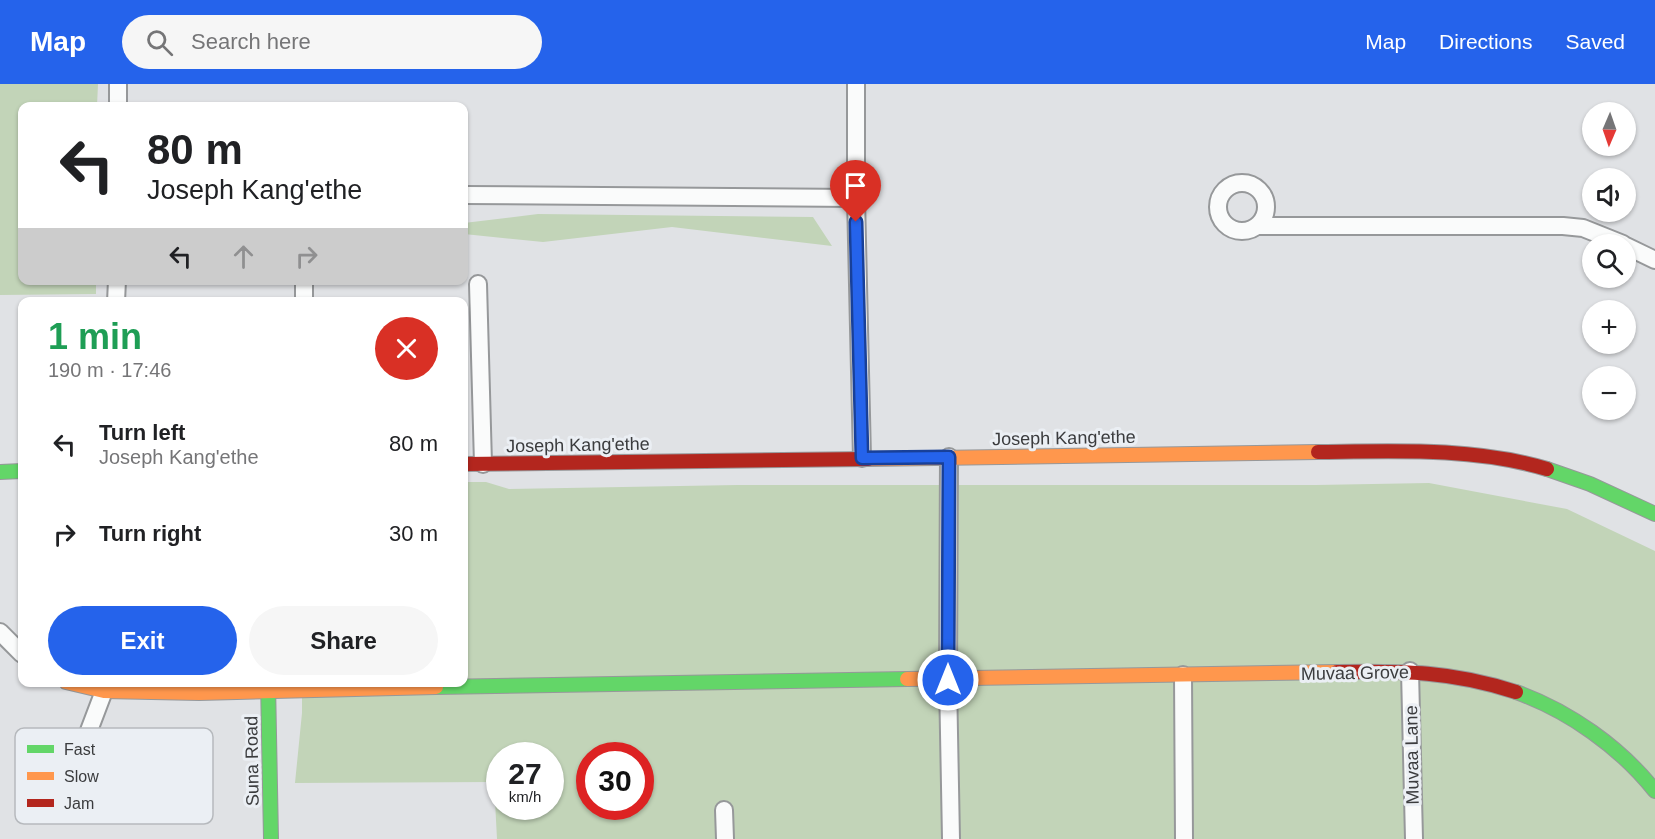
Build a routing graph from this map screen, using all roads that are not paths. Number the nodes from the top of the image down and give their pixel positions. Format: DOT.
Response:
graph roads {
  1 [pos="118,84"];
  2 [pos="856,84"];
  3 [pos="118,102"];
  4 [pos="468,195"];
  5 [pos="856,198"];
  6 [pos="1257,226"];
  7 [pos="1597,234"];
  8 [pos="1636,251"];
  9 [pos="1655,260"];
  10 [pos="478,284"];
  11 [pos="949,457"];
  12 [pos="862,458"];
  13 [pos="468,464"];
  14 [pos="483,464"];
  15 [pos="18,471"];
  16 [pos="0,472"];
  17 [pos="1655,514"];
  18 [pos="0,632"];
  19 [pos="18,650"];
  20 [pos="1410,671"];
  21 [pos="1183,675"];
  22 [pos="948,680"];
  23 [pos="468,686"];
  24 [pos="87,687"];
  25 [pos="268,687"];
  26 [pos="104,691"];
  27 [pos="90,728"];
  28 [pos="1655,791"];
  29 [pos="724,810"];
  30 [pos="271,839"];
  31 [pos="725,839"];
  32 [pos="951,839"];
  33 [pos="1184,839"];
  34 [pos="1414,839"];
  1 -- 3 [label="street"];
  2 -- 5 [label="street"];
  4 -- 5 [label="street"];
  5 -- 12 [label="street"];
  6 -- 7 [label="street"];
  8 -- 9 [label="street"];
  10 -- 14 [label="street"];
  11 -- 12 [label="street, Joseph Kang'ethe"];
  11 -- 17 [label="street, Joseph Kang'ethe"];
  11 -- 22 [label="street"];
  12 -- 14 [label="street, Joseph Kang'ethe"];
  13 -- 14 [label="street, Joseph Kang'ethe"];
  15 -- 16 [label="street"];
  18 -- 19 [label="street"];
  20 -- 21 [label="street, Muvaa Grove"];
  20 -- 28 [label="street, Muvaa Grove"];
  20 -- 34 [label="street, Muvaa Lane"];
  21 -- 22 [label="street, Muvaa Grove"];
  21 -- 33 [label="street"];
  22 -- 23 [label="street, Muvaa Grove"];
  22 -- 32 [label="street"];
  24 -- 26 [label="street, Muvaa Grove"];
  25 -- 26 [label="street, Muvaa Grove"];
  25 -- 30 [label="street, Suna Road"];
  26 -- 27 [label="street"];
  29 -- 31 [label="street"];
}
